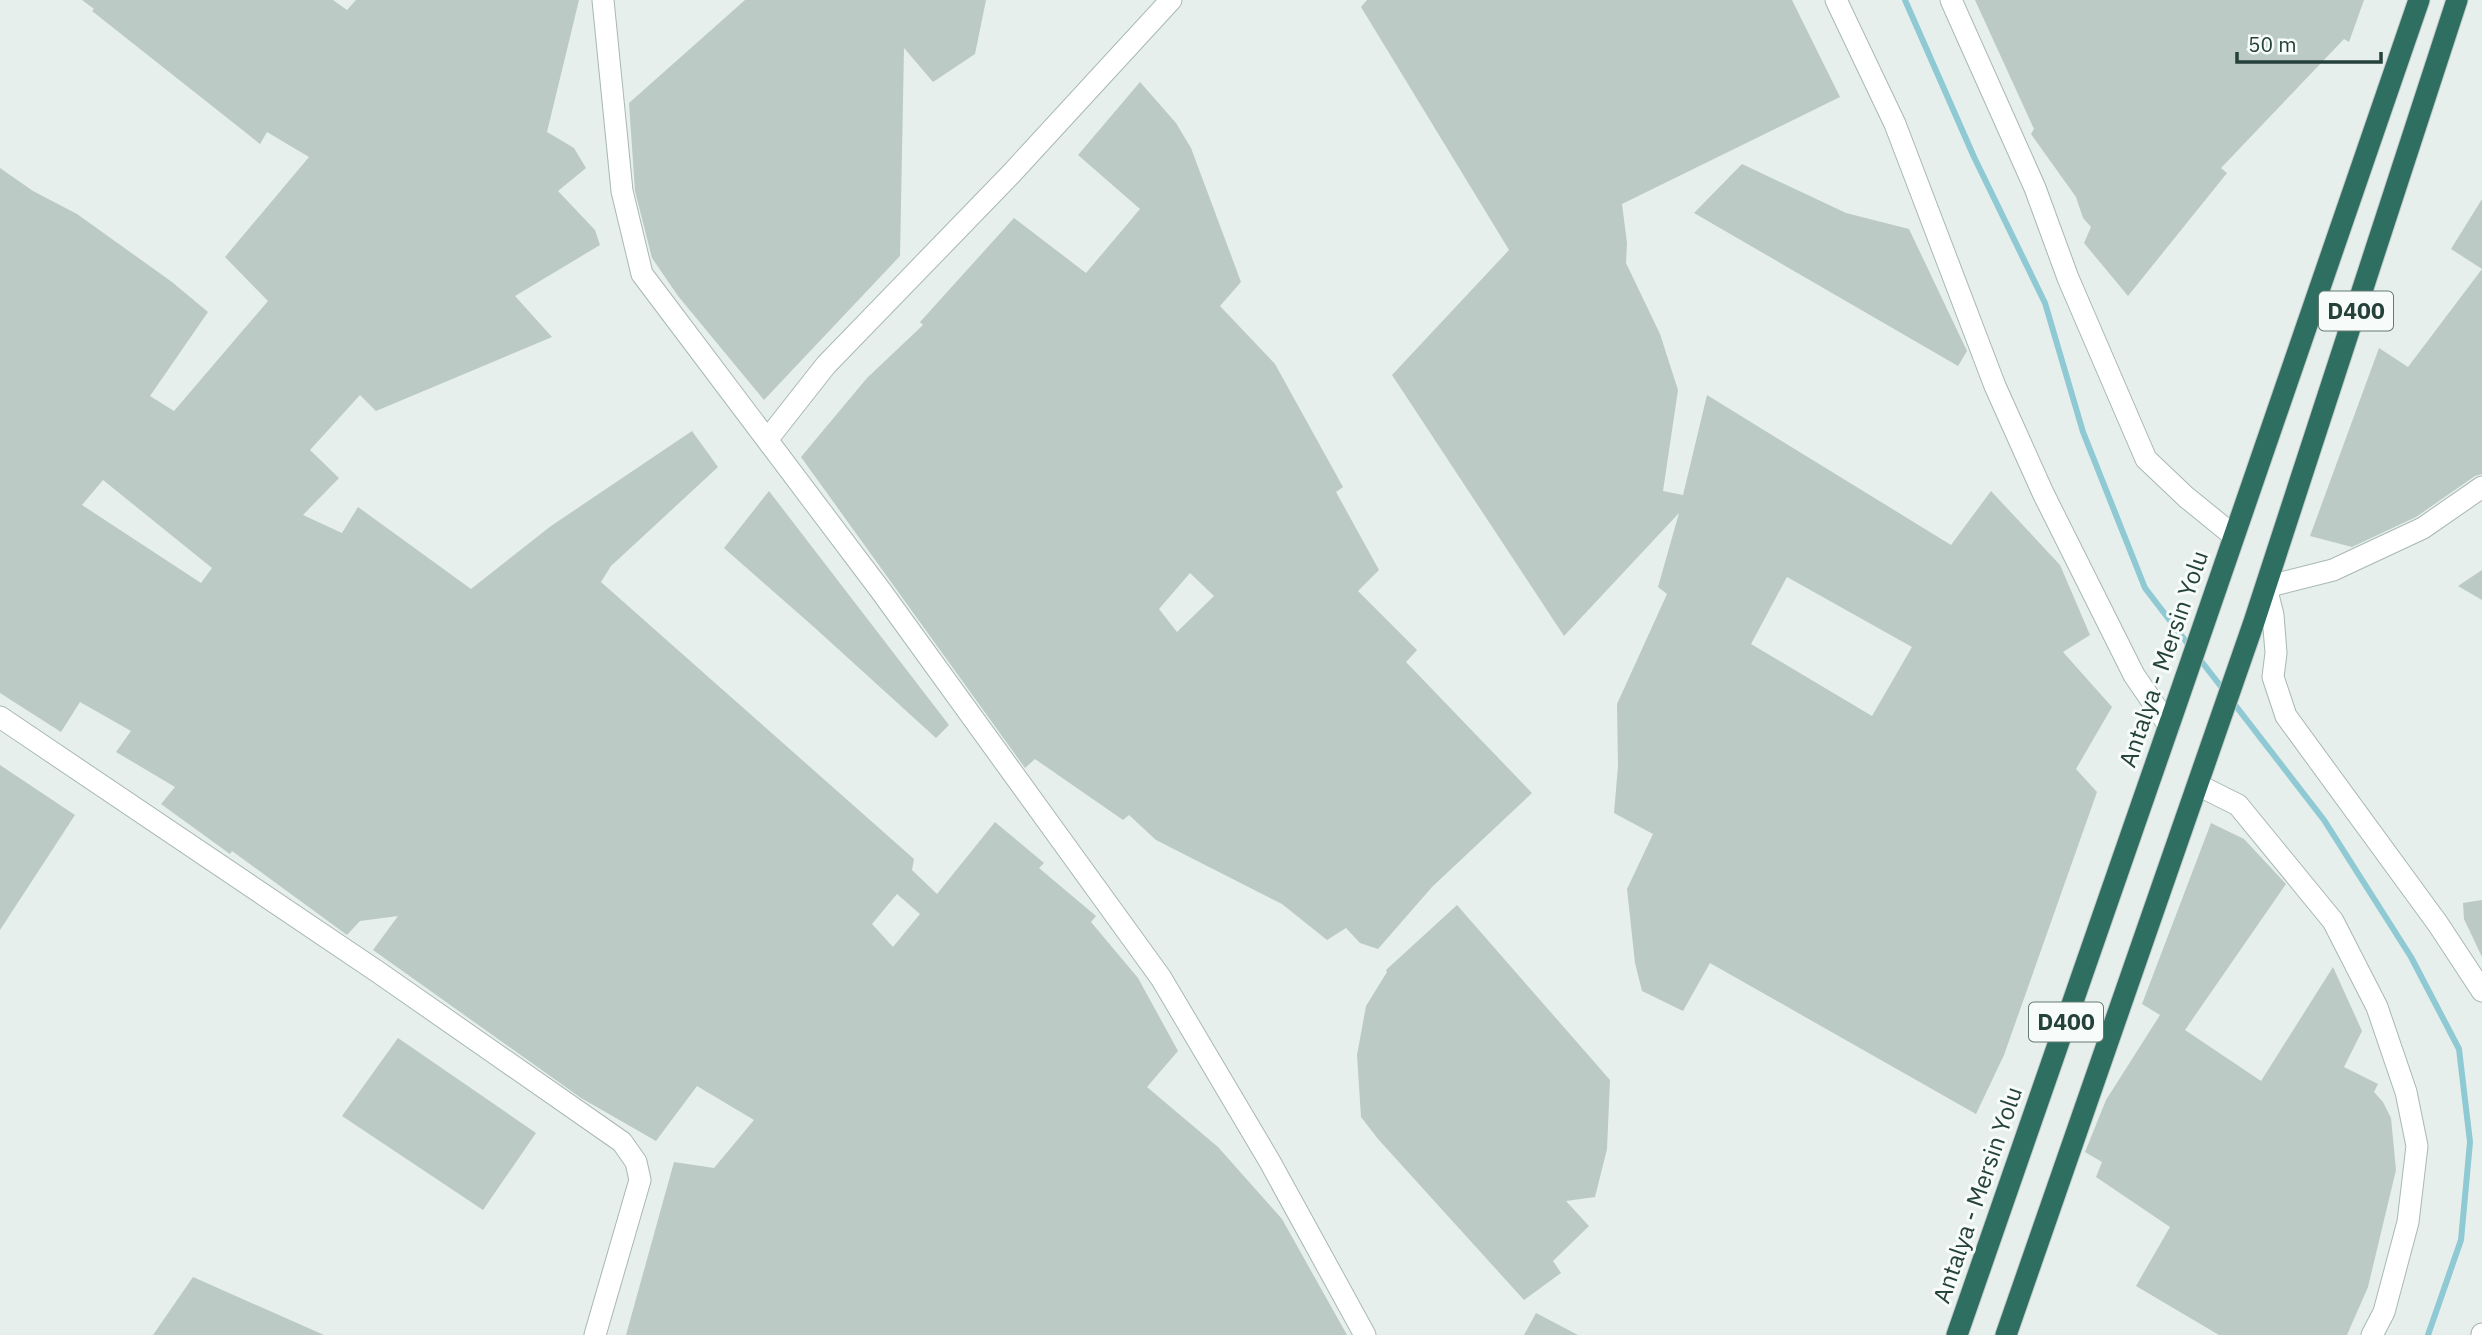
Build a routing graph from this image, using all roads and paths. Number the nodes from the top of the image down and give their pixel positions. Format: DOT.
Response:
graph roads {
  1 [pos="603,0"];
  2 [pos="1171,0"];
  3 [pos="1836,0"];
  4 [pos="1951,0"];
  5 [pos="2419,0"];
  6 [pos="2457,0"];
  7 [pos="767,440"];
  8 [pos="2482,487"];
  9 [pos="2234,536"];
  10 [pos="2266,587"];
  11 [pos="0,717"];
  12 [pos="2172,717"];
  13 [pos="2198,785"];
  14 [pos="2482,991"];
  15 [pos="595,1335"];
  16 [pos="1365,1335"];
  17 [pos="1956,1335"];
  18 [pos="2006,1335"];
  19 [pos="2372,1335"];
  1 -- 7 [label="street"];
  2 -- 7 [label="street"];
  3 -- 12 [label="street"];
  4 -- 9 [label="street"];
  5 -- 9 [label="highway, Antalya - Mersin Yolu / D400"];
  6 -- 10 [label="highway, D400"];
  7 -- 16 [label="street"];
  8 -- 10 [label="street"];
  9 -- 12 [label="highway, Antalya - Mersin Yolu / D400"];
  10 -- 13 [label="highway, D400"];
  10 -- 14 [label="street"];
  11 -- 15 [label="street"];
  12 -- 17 [label="highway, Antalya - Mersin Yolu / D400"];
  13 -- 18 [label="highway, D400"];
  13 -- 19 [label="street"];
}
